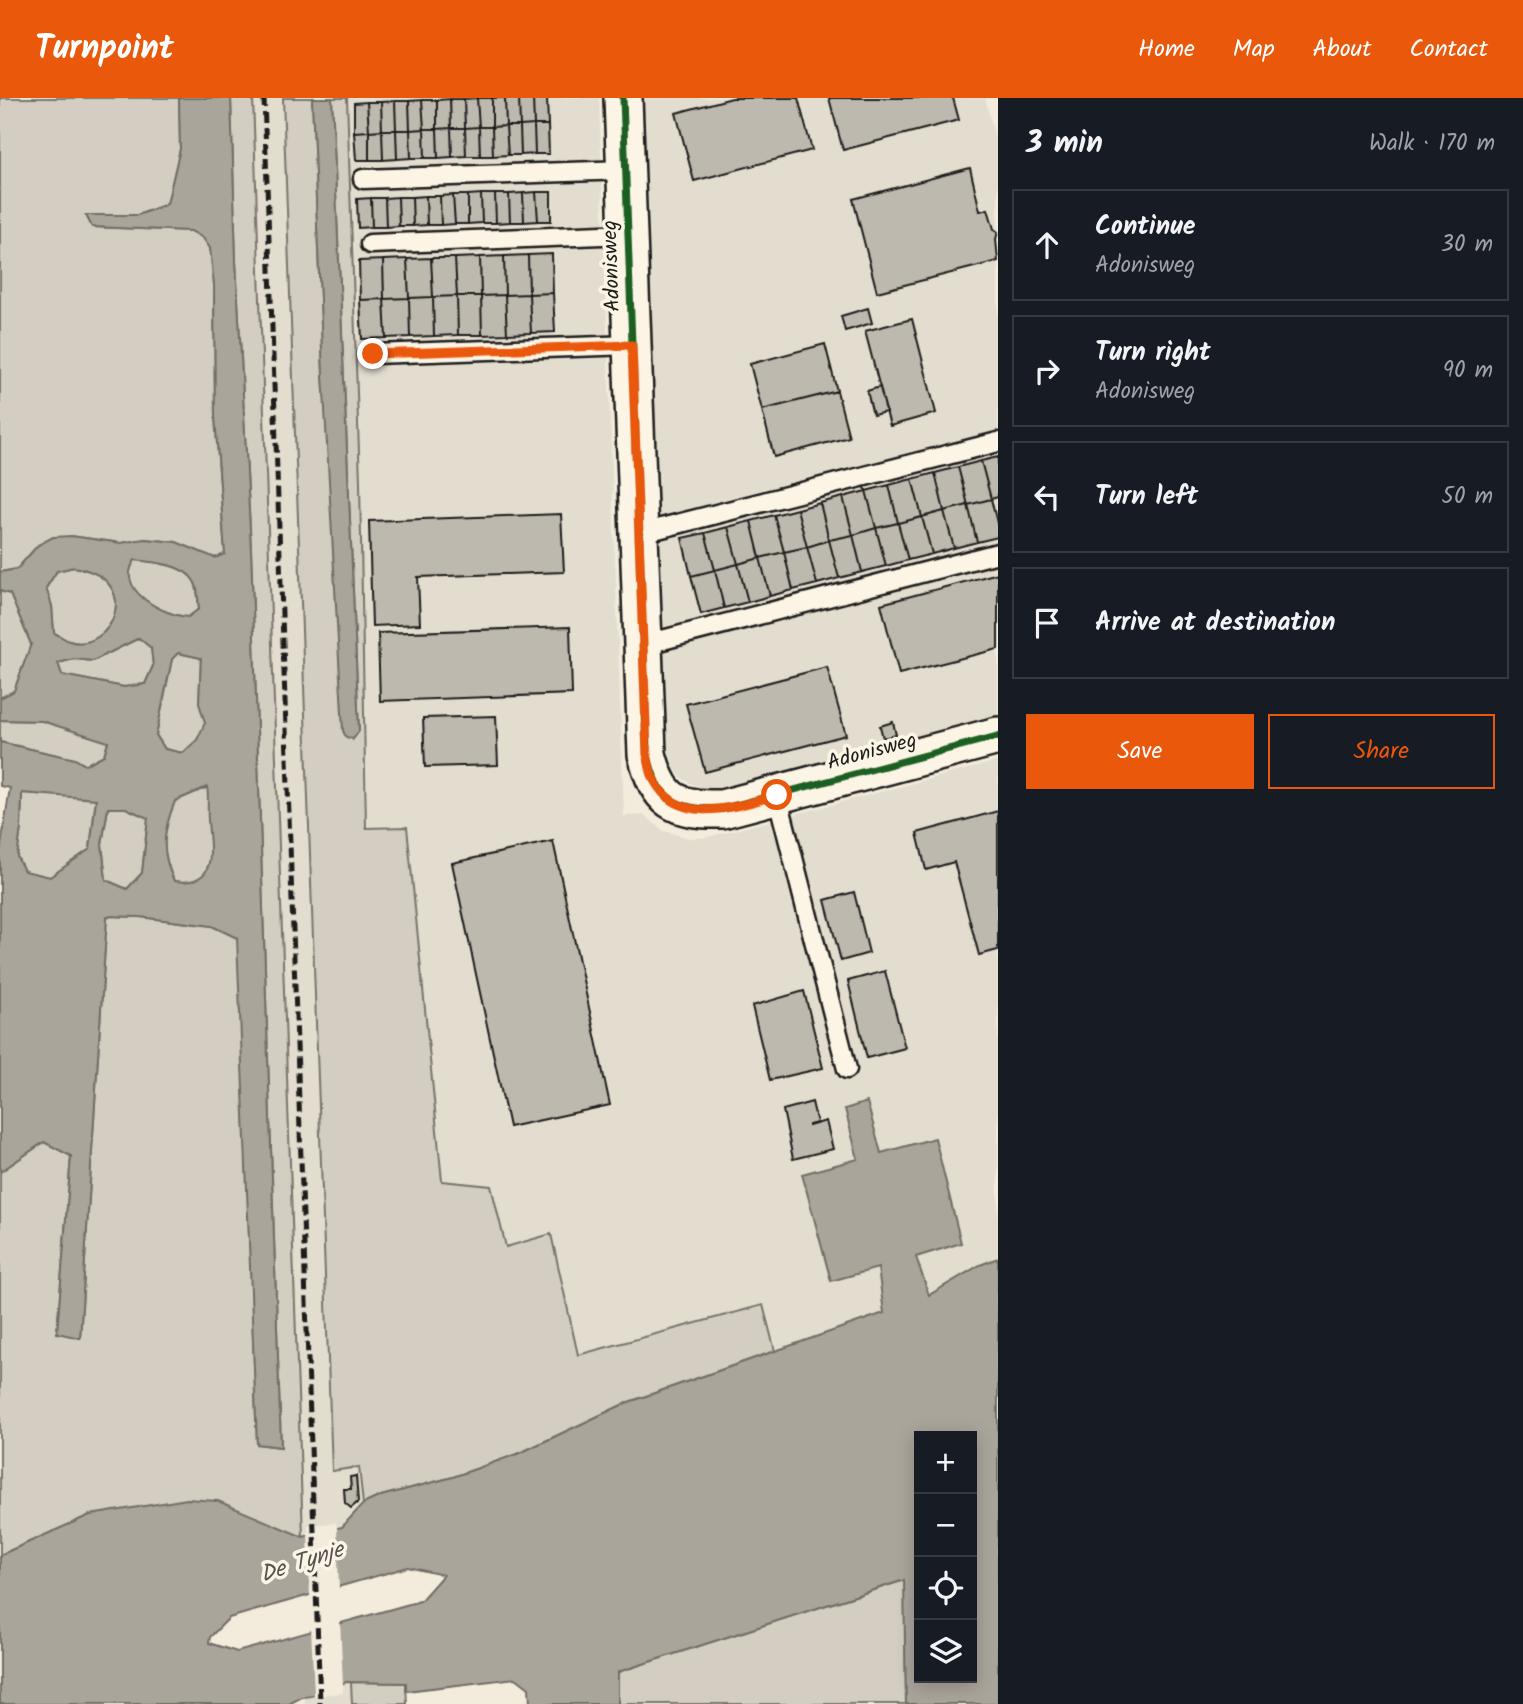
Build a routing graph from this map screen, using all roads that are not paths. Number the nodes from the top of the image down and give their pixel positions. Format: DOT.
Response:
graph roads {
  1 [pos="623,98"];
  2 [pos="626,170"];
  3 [pos="363,179"];
  4 [pos="628,234"];
  5 [pos="370,244"];
  6 [pos="632,345"];
  7 [pos="373,354"];
  8 [pos="998,442"];
  9 [pos="638,534"];
  10 [pos="998,553"];
  11 [pos="643,645"];
  12 [pos="998,736"];
  13 [pos="777,795"];
  14 [pos="847,1069"];
  1 -- 2 [label="street, Adonisweg"];
  2 -- 3 [label="lane"];
  2 -- 4 [label="street, Adonisweg"];
  4 -- 5 [label="lane"];
  4 -- 6 [label="street, Adonisweg"];
  6 -- 7 [label="lane"];
  6 -- 9 [label="street, Adonisweg"];
  8 -- 9 [label="lane"];
  9 -- 11 [label="street, Adonisweg"];
  10 -- 11 [label="lane"];
  11 -- 13 [label="street, Adonisweg"];
  12 -- 13 [label="street, Adonisweg"];
  13 -- 14 [label="lane"];
}
